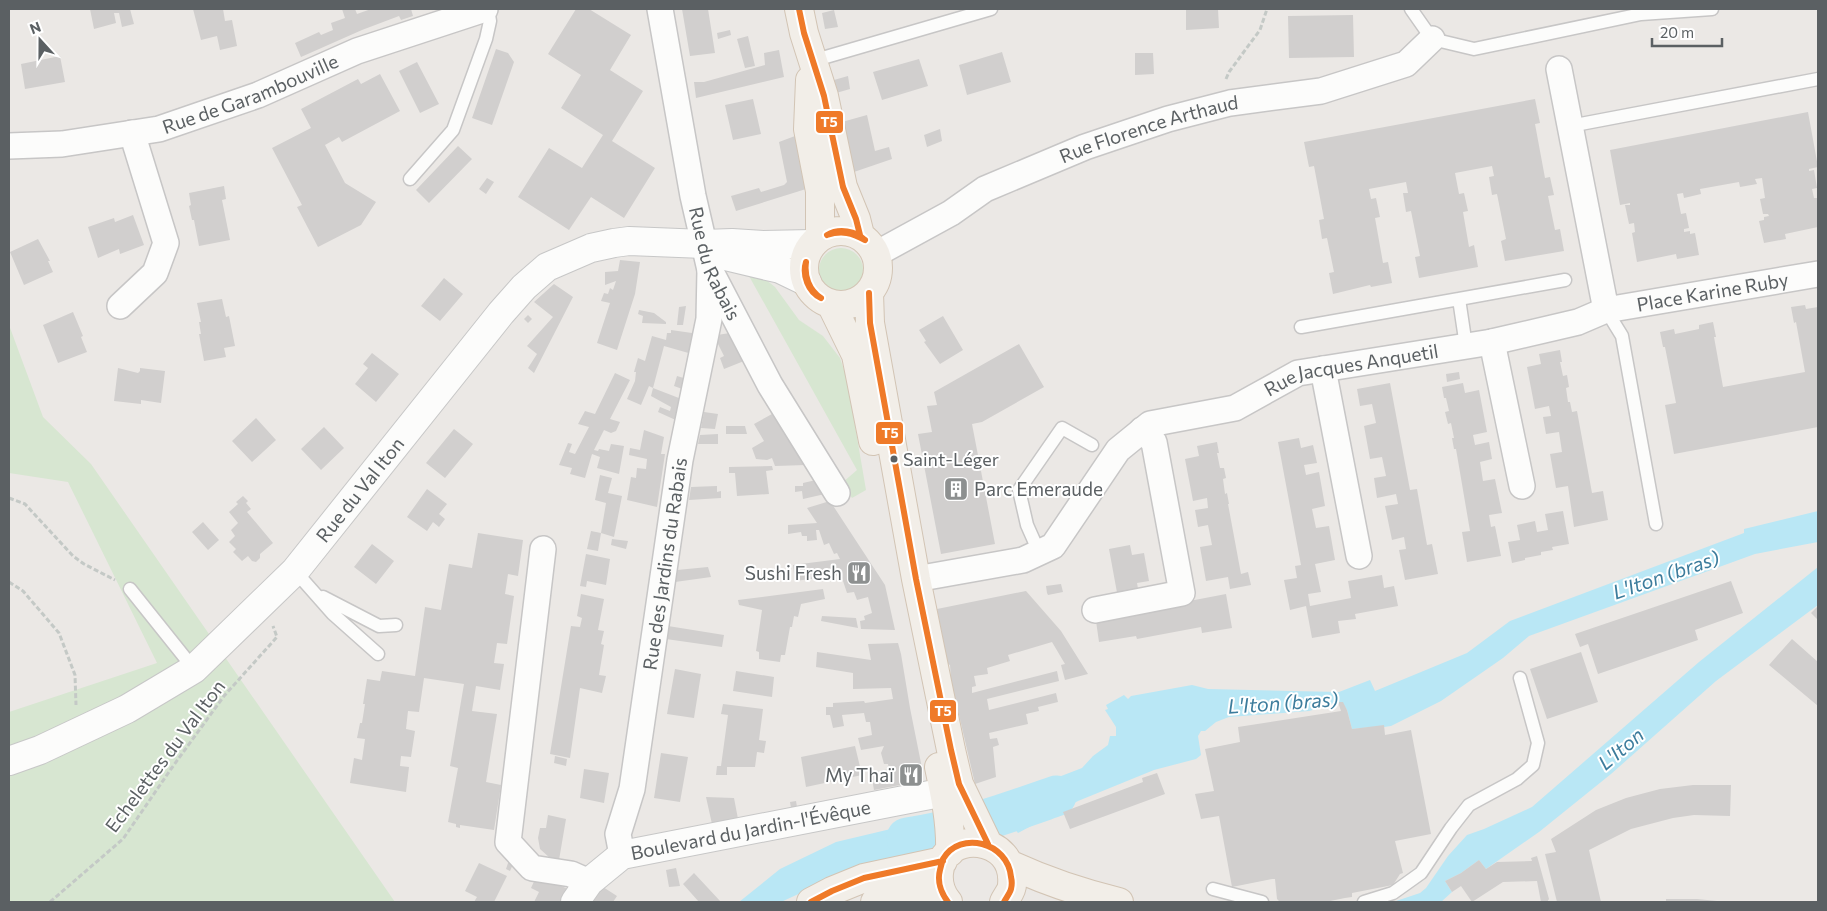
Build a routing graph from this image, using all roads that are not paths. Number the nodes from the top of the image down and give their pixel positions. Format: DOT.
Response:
graph roads {
  1 [pos="487,9"];
  2 [pos="660,9"];
  3 [pos="799,9"];
  4 [pos="991,9"];
  5 [pos="1412,9"];
  6 [pos="1712,9"];
  7 [pos="1432,39"];
  8 [pos="812,61"];
  9 [pos="1559,69"];
  10 [pos="1818,79"];
  11 [pos="1570,126"];
  12 [pos="132,133"];
  13 [pos="9,146"];
  14 [pos="410,179"];
  15 [pos="816,241"];
  16 [pos="704,244"];
  17 [pos="868,245"];
  18 [pos="710,270"];
  19 [pos="1818,274"];
  20 [pos="1565,280"];
  21 [pos="807,282"];
  22 [pos="869,293"];
  23 [pos="1459,299"];
  24 [pos="831,304"];
  25 [pos="120,306"];
  26 [pos="1606,310"];
  27 [pos="1301,327"];
  28 [pos="1492,342"];
  29 [pos="1466,346"];
  30 [pos="1323,369"];
  31 [pos="1142,430"];
  32 [pos="1092,445"];
  33 [pos="1522,486"];
  34 [pos="837,493"];
  35 [pos="1656,524"];
  36 [pos="543,549"];
  37 [pos="1039,552"];
  38 [pos="1359,556"];
  39 [pos="295,571"];
  40 [pos="916,579"];
  41 [pos="130,589"];
  42 [pos="314,592"];
  43 [pos="1096,610"];
  44 [pos="396,625"];
  45 [pos="378,654"];
  46 [pos="194,669"];
  47 [pos="1520,678"];
  48 [pos="9,761"];
  49 [pos="950,794"];
  50 [pos="984,837"];
  51 [pos="948,850"];
  52 [pos="622,855"];
  53 [pos="1011,866"];
  54 [pos="1213,889"];
  55 [pos="582,892"];
  56 [pos="947,901"];
  57 [pos="811,902"];
  58 [pos="875,902"];
  59 [pos="1004,902"];
  60 [pos="1118,902"];
  61 [pos="1262,902"];
  62 [pos="1364,902"];
  1 -- 12 [label="street, Rue de Garambouville"];
  1 -- 14 [label="lane"];
  2 -- 16 [label="street, Rue du Rabais"];
  3 -- 8 [label="main road"];
  4 -- 8 [label="lane"];
  5 -- 7 [label="lane"];
  6 -- 7 [label="lane"];
  7 -- 17 [label="street, Rue Florence Arthaud"];
  8 -- 15 [label="main road"];
  8 -- 17 [label="main road"];
  9 -- 11 [label="street"];
  10 -- 11 [label="lane"];
  11 -- 26 [label="street"];
  12 -- 13 [label="street, Rue de Garambouville"];
  12 -- 25 [label="street"];
  15 -- 16 [label="street, Rue du Val Iton"];
  15 -- 17 [label="main road"];
  15 -- 21 [label="main road"];
  16 -- 18 [label="street, Rue du Rabais"];
  16 -- 21 [label="street, Rue du Val Iton"];
  16 -- 39 [label="street, Rue du Val Iton"];
  17 -- 22 [label="main road"];
  18 -- 34 [label="street, Rue du Rabais"];
  18 -- 52 [label="street, Rue des Jardins du Rabais"];
  19 -- 26 [label="street, Place Karine Ruby"];
  20 -- 23 [label="lane"];
  21 -- 24 [label="main road"];
  22 -- 24 [label="main road"];
  22 -- 40 [label="main road"];
  23 -- 27 [label="lane"];
  23 -- 29 [label="lane"];
  24 -- 49 [label="main road"];
  26 -- 28 [label="street, Rue Jacques Anquetil"];
  26 -- 35 [label="lane"];
  28 -- 29 [label="street, Rue Jacques Anquetil"];
  28 -- 33 [label="street"];
  29 -- 30 [label="street, Rue Jacques Anquetil"];
  30 -- 31 [label="street, Rue Jacques Anquetil"];
  30 -- 38 [label="street"];
  31 -- 37 [label="street, Rue Jacques Anquetil"];
  31 -- 43 [label="street"];
  32 -- 37 [label="lane"];
  36 -- 55 [label="street"];
  37 -- 40 [label="street, Rue Jacques Anquetil"];
  39 -- 42 [label="lane"];
  39 -- 46 [label="street, Rue du Val Iton"];
  40 -- 49 [label="main road"];
  41 -- 46 [label="lane"];
  42 -- 44 [label="lane"];
  42 -- 45 [label="lane"];
  46 -- 48 [label="street, Rue du Val Iton"];
  47 -- 62 [label="lane"];
  49 -- 50 [label="main road"];
  49 -- 51 [label="main road"];
  49 -- 52 [label="street, Boulevard du Jardin-l'Évêque"];
  50 -- 51 [label="main road"];
  50 -- 53 [label="main road"];
  51 -- 56 [label="main road"];
  51 -- 57 [label="main road"];
  52 -- 55 [label="street, Boulevard du Jardin-l'Évêque"];
  53 -- 59 [label="main road"];
  53 -- 60 [label="main road"];
  54 -- 61 [label="lane"];
  56 -- 58 [label="main road"];
}
